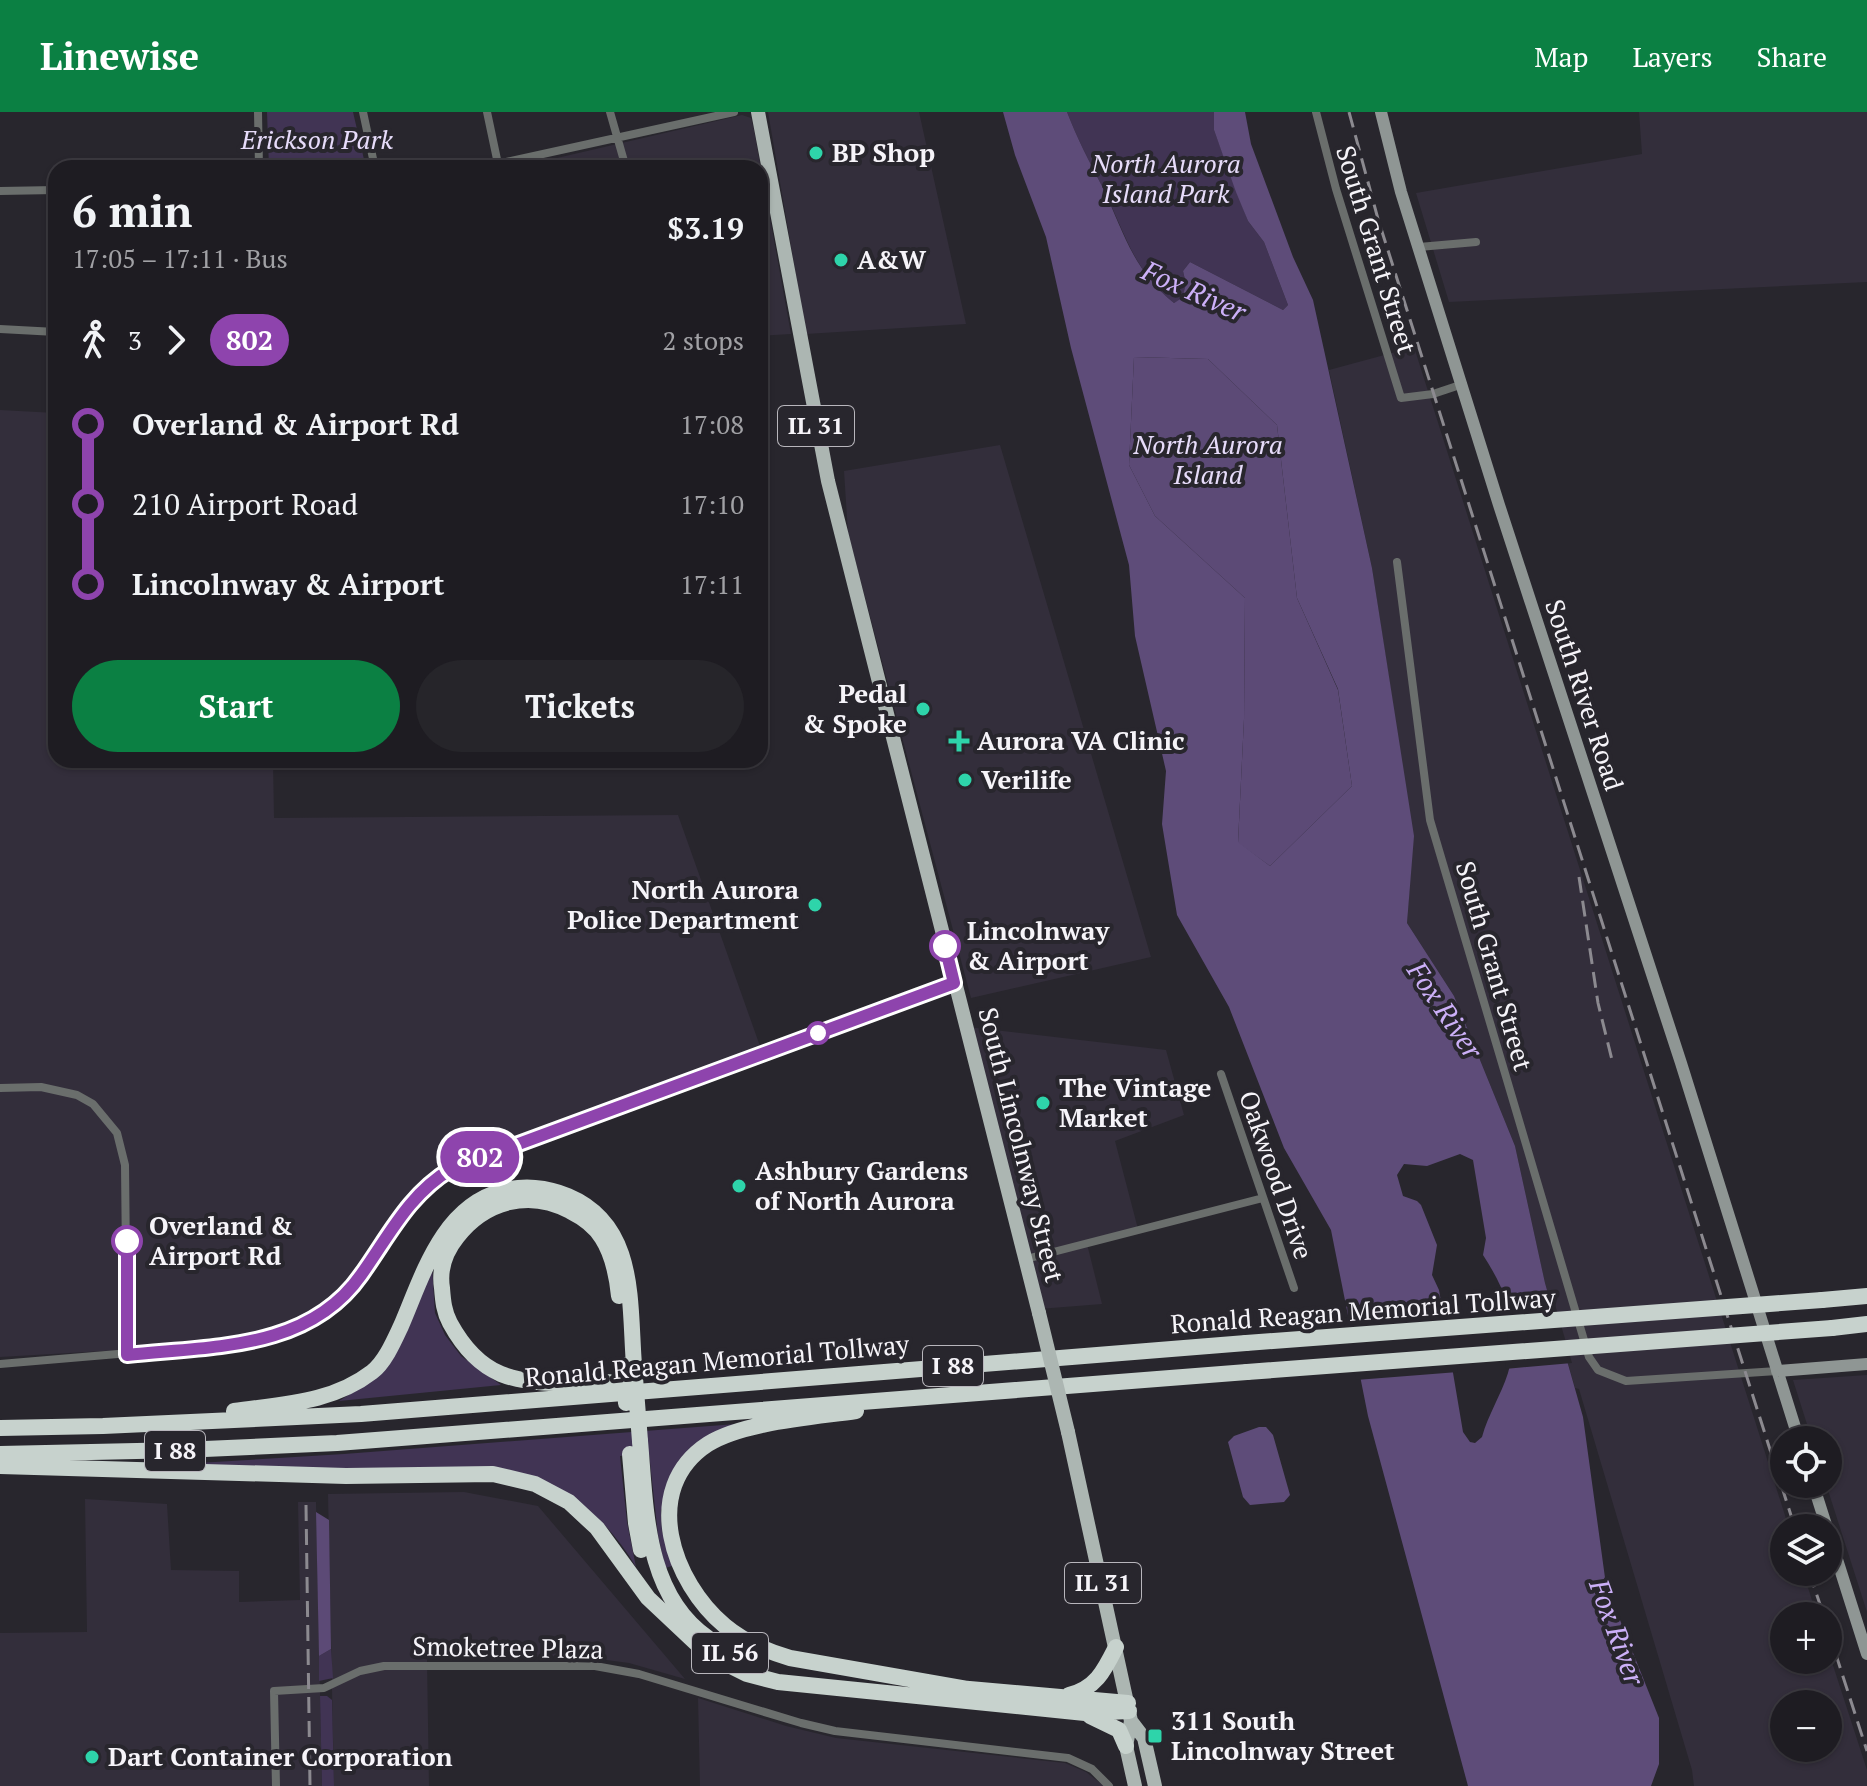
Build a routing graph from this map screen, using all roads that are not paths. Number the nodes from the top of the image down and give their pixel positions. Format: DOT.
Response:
graph roads {
  1 [pos="258,112"];
  2 [pos="363,112"];
  3 [pos="487,112"];
  4 [pos="610,112"];
  5 [pos="734,112"];
  6 [pos="758,112"];
  7 [pos="1316,112"];
  8 [pos="1381,112"];
  9 [pos="617,137"];
  10 [pos="259,160"];
  11 [pos="373,160"];
  12 [pos="497,160"];
  13 [pos="516,160"];
  14 [pos="624,160"];
  15 [pos="767,160"];
  16 [pos="768,165"];
  17 [pos="48,190"];
  18 [pos="0,191"];
  19 [pos="1476,242"];
  20 [pos="1419,247"];
  21 [pos="0,329"];
  22 [pos="48,332"];
  23 [pos="1463,384"];
  24 [pos="1397,562"];
  25 [pos="954,983"];
  26 [pos="1221,1074"];
  27 [pos="0,1088"];
  28 [pos="1263,1198"];
  29 [pos="1026,1259"];
  30 [pos="1294,1288"];
  31 [pos="1867,1296"];
  32 [pos="1867,1324"];
  33 [pos="127,1355"];
  34 [pos="0,1364"];
  35 [pos="1867,1364"];
  36 [pos="629,1365"];
  37 [pos="1777,1371"];
  38 [pos="660,1389"];
  39 [pos="916,1396"];
  40 [pos="161,1424"];
  41 [pos="1795,1426"];
  42 [pos="0,1428"];
  43 [pos="635,1441"];
  44 [pos="0,1454"];
  45 [pos="0,1466"];
  46 [pos="1842,1575"];
  47 [pos="699,1646"];
  48 [pos="1116,1647"];
  49 [pos="1867,1654"];
  50 [pos="967,1689"];
  51 [pos="1063,1697"];
  52 [pos="1130,1712"];
  53 [pos="1085,1713"];
  54 [pos="1126,1746"];
  55 [pos="276,1786"];
  56 [pos="1109,1786"];
  57 [pos="1135,1786"];
  58 [pos="1155,1786"];
  1 -- 10 [label="street"];
  2 -- 11 [label="street"];
  3 -- 12 [label="street"];
  4 -- 9 [label="street"];
  5 -- 9 [label="street"];
  6 -- 15 [label="main road, South Lincolnway Street / IL 31"];
  7 -- 23 [label="street, South Grant Street"];
  8 -- 20 [label="main road, South River Road"];
  9 -- 13 [label="street"];
  9 -- 14 [label="street"];
  16 -- 25 [label="main road, South Lincolnway Street / IL 31"];
  17 -- 18 [label="street"];
  19 -- 20 [label="street"];
  20 -- 23 [label="main road, South River Road"];
  21 -- 22 [label="street"];
  23 -- 37 [label="main road, South River Road"];
  24 -- 37 [label="street, South Grant Street"];
  25 -- 29 [label="main road, South Lincolnway Street / IL 31"];
  25 -- 33 [label="street"];
  26 -- 28 [label="street, Oakwood Drive"];
  27 -- 33 [label="street"];
  28 -- 29 [label="street"];
  28 -- 30 [label="street, Oakwood Drive"];
  29 -- 48 [label="main road, South Lincolnway Street / IL 31, bridge"];
  31 -- 38 [label="highway, Ronald Reagan Memorial Tollway / I 88, bridge"];
  32 -- 39 [label="highway, Ronald Reagan Memorial Tollway / I 88, bridge"];
  33 -- 34 [label="street"];
  35 -- 37 [label="main road"];
  36 -- 38 [label="highway"];
  36 -- 40 [label="highway, IL 56"];
  36 -- 43 [label="highway, IL 56, bridge"];
  37 -- 41 [label="main road, South River Road"];
  38 -- 40 [label="highway, Ronald Reagan Memorial Tollway / I 88"];
  39 -- 44 [label="highway, Ronald Reagan Memorial Tollway / I 88"];
  39 -- 50 [label="highway"];
  40 -- 42 [label="highway, Ronald Reagan Memorial Tollway / I 88"];
  43 -- 47 [label="highway"];
  43 -- 50 [label="highway, IL 56"];
  45 -- 47 [label="highway, IL 56"];
  46 -- 49 [label="main road"];
  47 -- 53 [label="highway, IL 56"];
  48 -- 51 [label="highway"];
  48 -- 52 [label="main road, South Lincolnway Street / IL 31"];
  50 -- 51 [label="highway, IL 56"];
  51 -- 52 [label="highway"];
  52 -- 53 [label="highway, IL 56"];
  52 -- 54 [label="main road, South Lincolnway Street / IL 31"];
  52 -- 58 [label="main road, South Lincolnway Street"];
  53 -- 54 [label="highway"];
  54 -- 57 [label="main road, South Lincolnway Street / IL 31"];
  55 -- 56 [label="street, Smoketree Plaza"];
}
